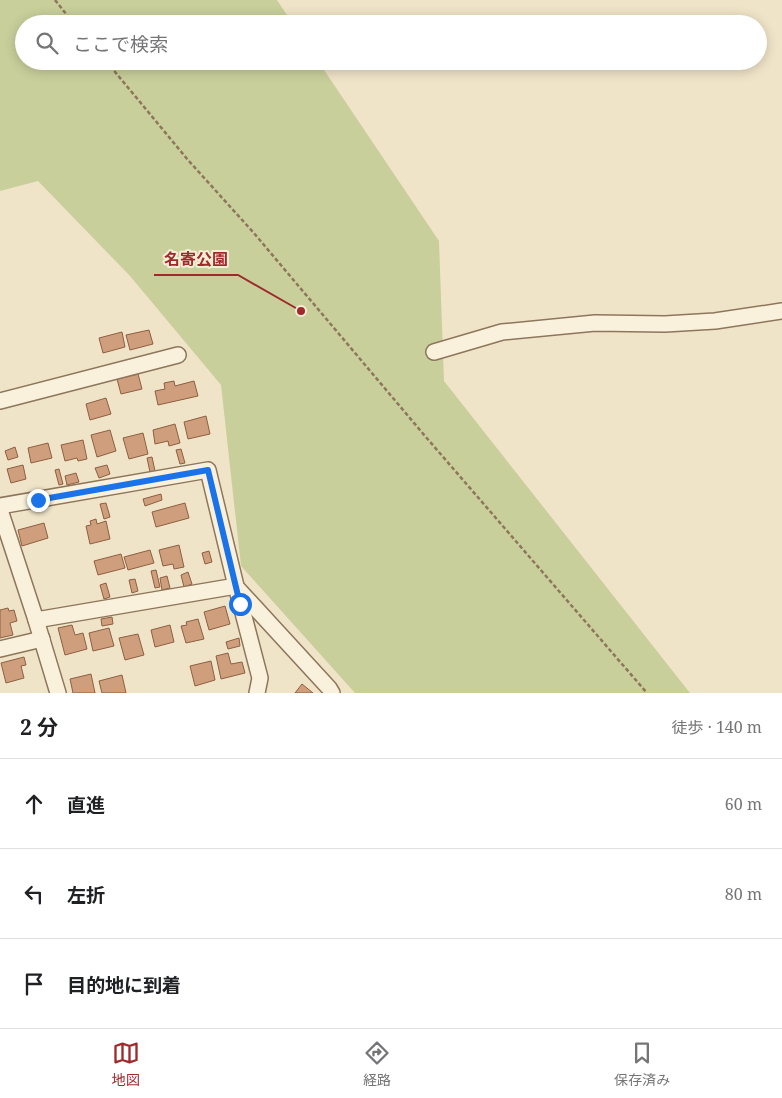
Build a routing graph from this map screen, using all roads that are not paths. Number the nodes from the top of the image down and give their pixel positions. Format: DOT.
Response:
graph roads {
  1 [pos="782,312"];
  2 [pos="434,352"];
  3 [pos="178,355"];
  4 [pos="0,401"];
  5 [pos="0,508"];
  6 [pos="5,544"];
  7 [pos="236,586"];
  8 [pos="36,620"];
  9 [pos="42,639"];
  10 [pos="0,649"];
  11 [pos="58,693"];
  12 [pos="257,693"];
  13 [pos="332,693"];
  1 -- 2 [label="street"];
  3 -- 4 [label="street"];
  5 -- 6 [label="street"];
  5 -- 7 [label="street"];
  6 -- 8 [label="street"];
  7 -- 8 [label="street"];
  7 -- 12 [label="street"];
  7 -- 13 [label="street"];
  8 -- 9 [label="street"];
  9 -- 10 [label="street"];
  9 -- 11 [label="street"];
}
